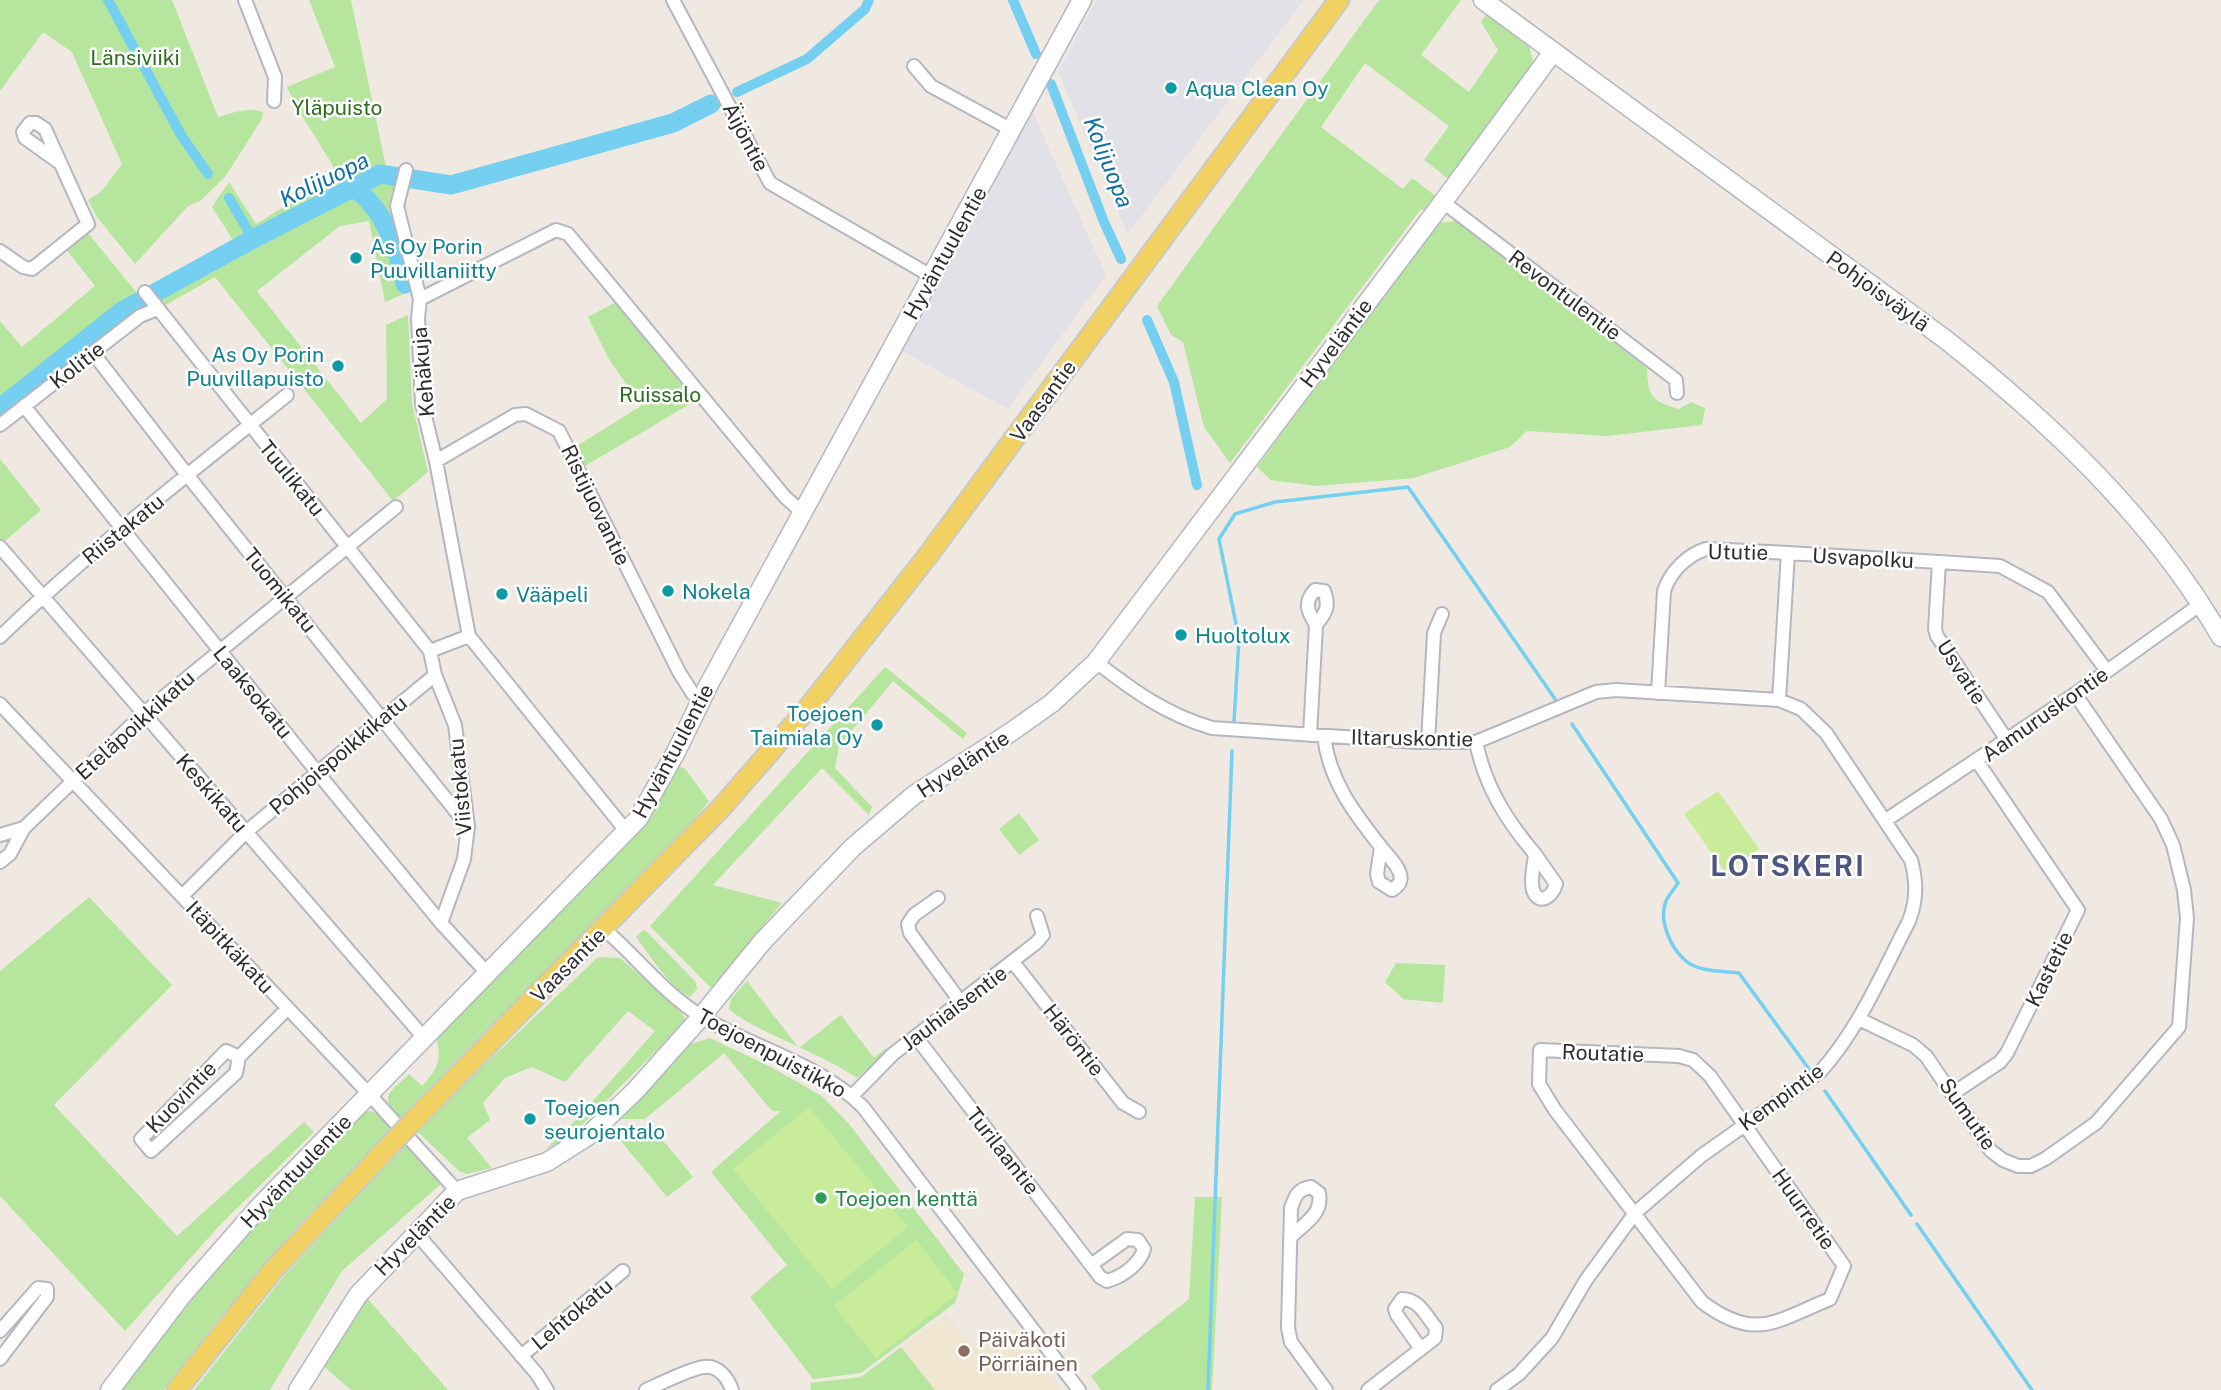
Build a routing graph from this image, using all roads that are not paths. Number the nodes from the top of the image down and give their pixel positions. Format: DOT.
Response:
graph roads {
  1 [pos="245,0"];
  2 [pos="673,0"];
  3 [pos="1082,0"];
  4 [pos="1339,0"];
  5 [pos="1483,0"];
  6 [pos="1553,52"];
  7 [pos="914,66"];
  8 [pos="274,101"];
  9 [pos="1012,130"];
  10 [pos="60,163"];
  11 [pos="406,170"];
  12 [pos="1443,202"];
  13 [pos="0,251"];
  14 [pos="933,277"];
  15 [pos="145,292"];
  16 [pos="420,299"];
  17 [pos="156,307"];
  18 [pos="93,352"];
  19 [pos="1677,393"];
  20 [pos="287,395"];
  21 [pos="24,406"];
  22 [pos="0,425"];
  23 [pos="249,425"];
  24 [pos="436,461"];
  25 [pos="188,476"];
  26 [pos="396,508"];
  27 [pos="803,513"];
  28 [pos="121,529"];
  29 [pos="347,546"];
  30 [pos="0,547"];
  31 [pos="1788,553"];
  32 [pos="1939,562"];
  33 [pos="43,596"];
  34 [pos="286,596"];
  35 [pos="2201,604"];
  36 [pos="1442,614"];
  37 [pos="1316,625"];
  38 [pos="469,636"];
  39 [pos="0,637"];
  40 [pos="2221,637"];
  41 [pos="220,650"];
  42 [pos="430,651"];
  43 [pos="1096,662"];
  44 [pos="2107,671"];
  45 [pos="435,675"];
  46 [pos="1658,692"];
  47 [pos="2075,694"];
  48 [pos="702,699"];
  49 [pos="1779,700"];
  50 [pos="0,704"];
  51 [pos="143,714"];
  52 [pos="381,719"];
  53 [pos="1310,735"];
  54 [pos="1324,736"];
  55 [pos="2007,740"];
  56 [pos="1428,742"];
  57 [pos="1476,742"];
  58 [pos="1976,761"];
  59 [pos="317,772"];
  60 [pos="73,780"];
  61 [pos="1886,820"];
  62 [pos="468,826"];
  63 [pos="24,828"];
  64 [pos="246,832"];
  65 [pos="627,832"];
  66 [pos="0,835"];
  67 [pos="1381,847"];
  68 [pos="1535,854"];
  69 [pos="0,862"];
  70 [pos="182,896"];
  71 [pos="939,898"];
  72 [pos="1037,916"];
  73 [pos="441,923"];
  74 [pos="604,929"];
  75 [pos="1013,962"];
  76 [pos="488,974"];
  77 [pos="960,1001"];
  78 [pos="287,1009"];
  79 [pos="701,1017"];
  80 [pos="1859,1019"];
  81 [pos="916,1037"];
  82 [pos="425,1039"];
  83 [pos="240,1057"];
  84 [pos="1952,1094"];
  85 [pos="370,1096"];
  86 [pos="852,1096"];
  87 [pos="1139,1112"];
  88 [pos="1745,1124"];
  89 [pos="457,1191"];
  90 [pos="1634,1213"];
  91 [pos="418,1235"];
  92 [pos="1290,1238"];
  93 [pos="1091,1265"];
  94 [pos="623,1271"];
  95 [pos="0,1331"];
  96 [pos="1421,1349"];
  97 [pos="521,1356"];
  98 [pos="0,1359"];
  99 [pos="110,1390"];
  100 [pos="177,1390"];
  101 [pos="298,1390"];
  102 [pos="547,1390"];
  103 [pos="646,1390"];
  104 [pos="732,1390"];
  105 [pos="1079,1390"];
  106 [pos="1326,1390"];
  107 [pos="1368,1390"];
  108 [pos="1497,1390"];
  1 -- 8 [label="street"];
  2 -- 14 [label="street, Äijöntie"];
  3 -- 9 [label="street, Hyväntuulentie"];
  4 -- 74 [label="main road, Vaasantie"];
  5 -- 6 [label="street, Pohjoisväylä"];
  6 -- 12 [label="street, Hyveläntie"];
  6 -- 35 [label="street, Pohjoisväylä"];
  7 -- 9 [label="street"];
  9 -- 14 [label="street, Hyväntuulentie"];
  10 -- 13 [label="street"];
  11 -- 16 [label="street"];
  12 -- 19 [label="street, Revontulentie"];
  12 -- 43 [label="street, Hyveläntie"];
  14 -- 27 [label="street, Hyväntuulentie"];
  15 -- 17 [label="street, Tuulikatu"];
  16 -- 24 [label="street, Kehäkuja"];
  16 -- 27 [label="street, Kehäkuja"];
  17 -- 18 [label="street, Kolitie"];
  17 -- 23 [label="street, Tuulikatu"];
  18 -- 21 [label="street, Kolitie"];
  18 -- 25 [label="street, Tuomikatu"];
  20 -- 23 [label="street, Riistakatu"];
  21 -- 22 [label="street, Kolitie"];
  21 -- 28 [label="street, Laaksokatu"];
  23 -- 25 [label="street, Riistakatu"];
  23 -- 29 [label="street, Tuulikatu"];
  24 -- 38 [label="street, Kehäkuja"];
  24 -- 48 [label="street, Ristijuovantie"];
  25 -- 28 [label="street, Riistakatu"];
  25 -- 34 [label="street, Tuomikatu"];
  26 -- 29 [label="street, Eteläpoikkikatu"];
  27 -- 48 [label="street, Hyväntuulentie"];
  28 -- 33 [label="street, Riistakatu"];
  28 -- 41 [label="street, Laaksokatu"];
  29 -- 34 [label="street, Eteläpoikkikatu"];
  29 -- 42 [label="street, Tuulikatu"];
  30 -- 33 [label="street, Keskikatu"];
  31 -- 32 [label="street, Usvapolku"];
  31 -- 46 [label="street, Ututie"];
  31 -- 49 [label="street, Ututie"];
  32 -- 44 [label="street"];
  32 -- 55 [label="street, Usvatie"];
  33 -- 39 [label="street, Riistakatu"];
  33 -- 51 [label="street, Keskikatu"];
  34 -- 41 [label="street, Eteläpoikkikatu"];
  34 -- 52 [label="street, Tuomikatu"];
  35 -- 40 [label="street, Pohjoisväylä"];
  35 -- 44 [label="street, Aamuruskontie"];
  36 -- 56 [label="street"];
  37 -- 53 [label="street"];
  38 -- 42 [label="street"];
  38 -- 65 [label="street, Kehäkuja"];
  41 -- 51 [label="street, Eteläpoikkikatu"];
  41 -- 59 [label="street, Laaksokatu"];
  42 -- 45 [label="street, Viistokatu"];
  43 -- 53 [label="street, Iltaruskontie"];
  43 -- 79 [label="street, Hyveläntie"];
  44 -- 47 [label="street, Aamuruskontie"];
  45 -- 52 [label="street, Pohjoispoikkikatu"];
  45 -- 62 [label="street, Viistokatu"];
  46 -- 49 [label="street, Iltaruskontie"];
  46 -- 57 [label="street, Iltaruskontie"];
  47 -- 55 [label="street, Aamuruskontie"];
  47 -- 84 [label="street, Sumutie"];
  48 -- 65 [label="street, Hyväntuulentie"];
  49 -- 61 [label="street, Kempintie"];
  50 -- 60 [label="street, Itäpitkäkatu"];
  51 -- 60 [label="street, Eteläpoikkikatu"];
  51 -- 64 [label="street, Keskikatu"];
  52 -- 59 [label="street, Pohjoispoikkikatu"];
  52 -- 62 [label="street, Tuomikatu"];
  53 -- 54 [label="street, Iltaruskontie"];
  54 -- 56 [label="street, Iltaruskontie"];
  54 -- 67 [label="street"];
  55 -- 58 [label="street, Aamuruskontie"];
  56 -- 57 [label="street, Iltaruskontie"];
  57 -- 68 [label="street"];
  58 -- 61 [label="street, Aamuruskontie"];
  58 -- 84 [label="street, Kastetie"];
  59 -- 64 [label="street, Pohjoispoikkikatu"];
  59 -- 73 [label="street, Laaksokatu"];
  60 -- 63 [label="street, Eteläpoikkikatu"];
  60 -- 70 [label="street, Itäpitkäkatu"];
  61 -- 80 [label="street, Kempintie"];
  62 -- 73 [label="street, Viistokatu"];
  63 -- 66 [label="street, Eteläpoikkikatu"];
  63 -- 69 [label="street, Eteläpoikkikatu"];
  64 -- 70 [label="street, Pohjoispoikkikatu"];
  64 -- 82 [label="street, Keskikatu"];
  65 -- 76 [label="street, Hyväntuulentie"];
  70 -- 78 [label="street, Itäpitkäkatu"];
  71 -- 77 [label="street"];
  72 -- 75 [label="street, Jauhiaisentie"];
  73 -- 76 [label="street, Laaksokatu"];
  74 -- 79 [label="street, Toejoenpuistikko"];
  74 -- 100 [label="main road, Vaasantie, bridge"];
  75 -- 77 [label="street, Jauhiaisentie"];
  75 -- 87 [label="street, Häröntie"];
  76 -- 82 [label="street, Hyväntuulentie"];
  77 -- 81 [label="street, Jauhiaisentie"];
  78 -- 83 [label="street, Kuovintie"];
  78 -- 85 [label="street, Itäpitkäkatu"];
  79 -- 86 [label="street, Toejoenpuistikko"];
  79 -- 89 [label="street, Hyveläntie"];
  80 -- 84 [label="street, Sumutie"];
  80 -- 88 [label="street, Kempintie"];
  81 -- 86 [label="street, Jauhiaisentie"];
  81 -- 93 [label="street, Turilaantie"];
  82 -- 85 [label="street, Hyväntuulentie"];
  83 -- 83 [label="street, Kuovintie"];
  85 -- 89 [label="street, Itäpitkäkatu"];
  85 -- 99 [label="street, Hyväntuulentie"];
  86 -- 105 [label="street, Toejoenpuistikko"];
  88 -- 90 [label="street, Kempintie"];
  88 -- 90 [label="street, Routatie"];
  88 -- 90 [label="street, Huurretie"];
  89 -- 91 [label="street, Hyveläntie"];
  90 -- 108 [label="street, Kempintie"];
  91 -- 97 [label="street"];
  91 -- 101 [label="street, Hyveläntie"];
  92 -- 106 [label="street"];
  94 -- 97 [label="street, Lehtokatu"];
  95 -- 98 [label="street"];
  96 -- 107 [label="street"];
  97 -- 102 [label="street"];
  103 -- 104 [label="street"];
}
